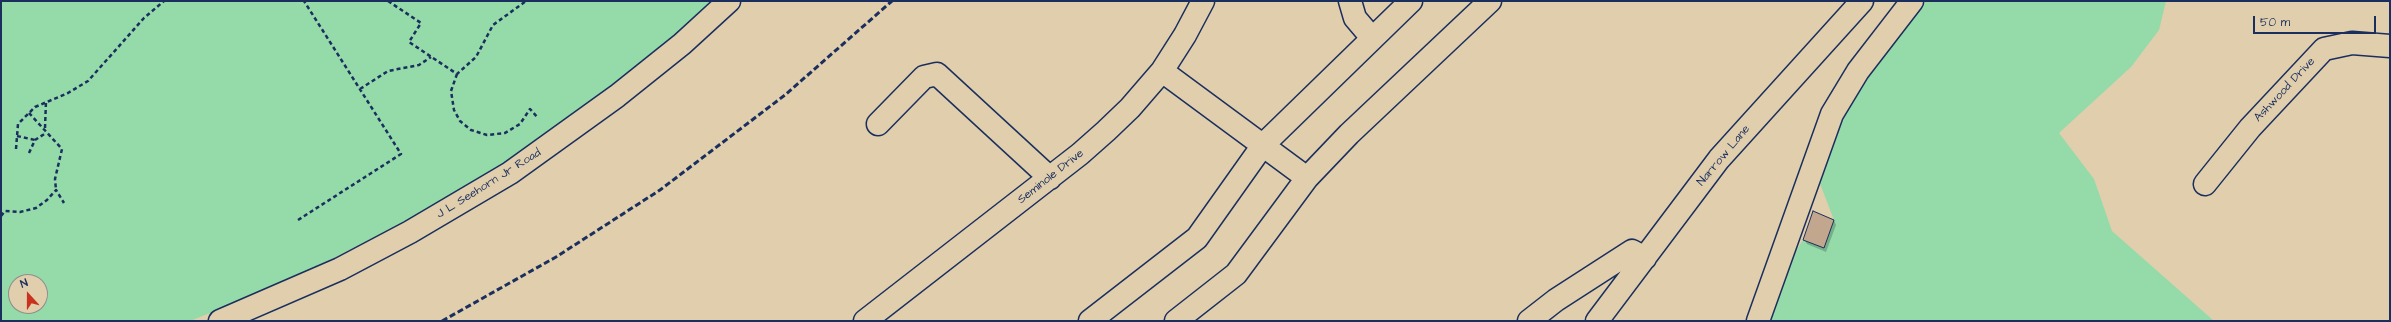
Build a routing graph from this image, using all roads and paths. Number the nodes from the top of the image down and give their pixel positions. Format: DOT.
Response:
graph roads {
  1 [pos="164,1"];
  2 [pos="304,1"];
  3 [pos="388,1"];
  4 [pos="526,1"];
  5 [pos="729,1"];
  6 [pos="1203,1"];
  7 [pos="1350,1"];
  8 [pos="1411,1"];
  9 [pos="1490,1"];
  10 [pos="1862,1"];
  11 [pos="1912,1"];
  12 [pos="1372,38"];
  13 [pos="2390,46"];
  14 [pos="431,57"];
  15 [pos="1162,71"];
  16 [pos="457,74"];
  17 [pos="360,89"];
  18 [pos="46,102"];
  19 [pos="29,113"];
  20 [pos="538,118"];
  21 [pos="878,124"];
  22 [pos="45,128"];
  23 [pos="46,133"];
  24 [pos="17,136"];
  25 [pos="35,140"];
  26 [pos="1263,145"];
  27 [pos="16,150"];
  28 [pos="29,153"];
  29 [pos="1050,178"];
  30 [pos="1307,178"];
  31 [pos="2205,184"];
  32 [pos="56,190"];
  33 [pos="64,203"];
  34 [pos="1,216"];
  35 [pos="298,220"];
  36 [pos="1644,258"];
  37 [pos="220,321"];
  38 [pos="865,321"];
  39 [pos="1090,321"];
  40 [pos="1176,321"];
  41 [pos="1528,321"];
  42 [pos="1597,321"];
  43 [pos="1758,321"];
  1 -- 18 [label="path"];
  2 -- 17 [label="path"];
  3 -- 14 [label="path"];
  4 -- 16 [label="path"];
  5 -- 37 [label="street, J L Seehorn Jr Road"];
  6 -- 15 [label="street, Seminole Drive"];
  7 -- 12 [label="street"];
  8 -- 12 [label="street"];
  9 -- 30 [label="street"];
  10 -- 36 [label="street, Narrow Lane"];
  11 -- 43 [label="street"];
  12 -- 26 [label="street"];
  13 -- 31 [label="street, Ashwood Drive"];
  14 -- 16 [label="path"];
  14 -- 17 [label="path"];
  15 -- 26 [label="street"];
  15 -- 29 [label="street, Seminole Drive"];
  16 -- 20 [label="path"];
  17 -- 35 [label="path"];
  18 -- 19 [label="path"];
  18 -- 22 [label="path"];
  19 -- 22 [label="path"];
  19 -- 24 [label="path"];
  21 -- 29 [label="street"];
  22 -- 23 [label="path"];
  23 -- 25 [label="path"];
  23 -- 32 [label="path"];
  24 -- 25 [label="path"];
  24 -- 27 [label="path"];
  25 -- 28 [label="path"];
  26 -- 30 [label="street"];
  26 -- 39 [label="street"];
  29 -- 38 [label="street, Seminole Drive"];
  30 -- 40 [label="street"];
  32 -- 33 [label="path"];
  32 -- 34 [label="path"];
  36 -- 41 [label="street"];
  36 -- 42 [label="street, Narrow Lane"];
}
